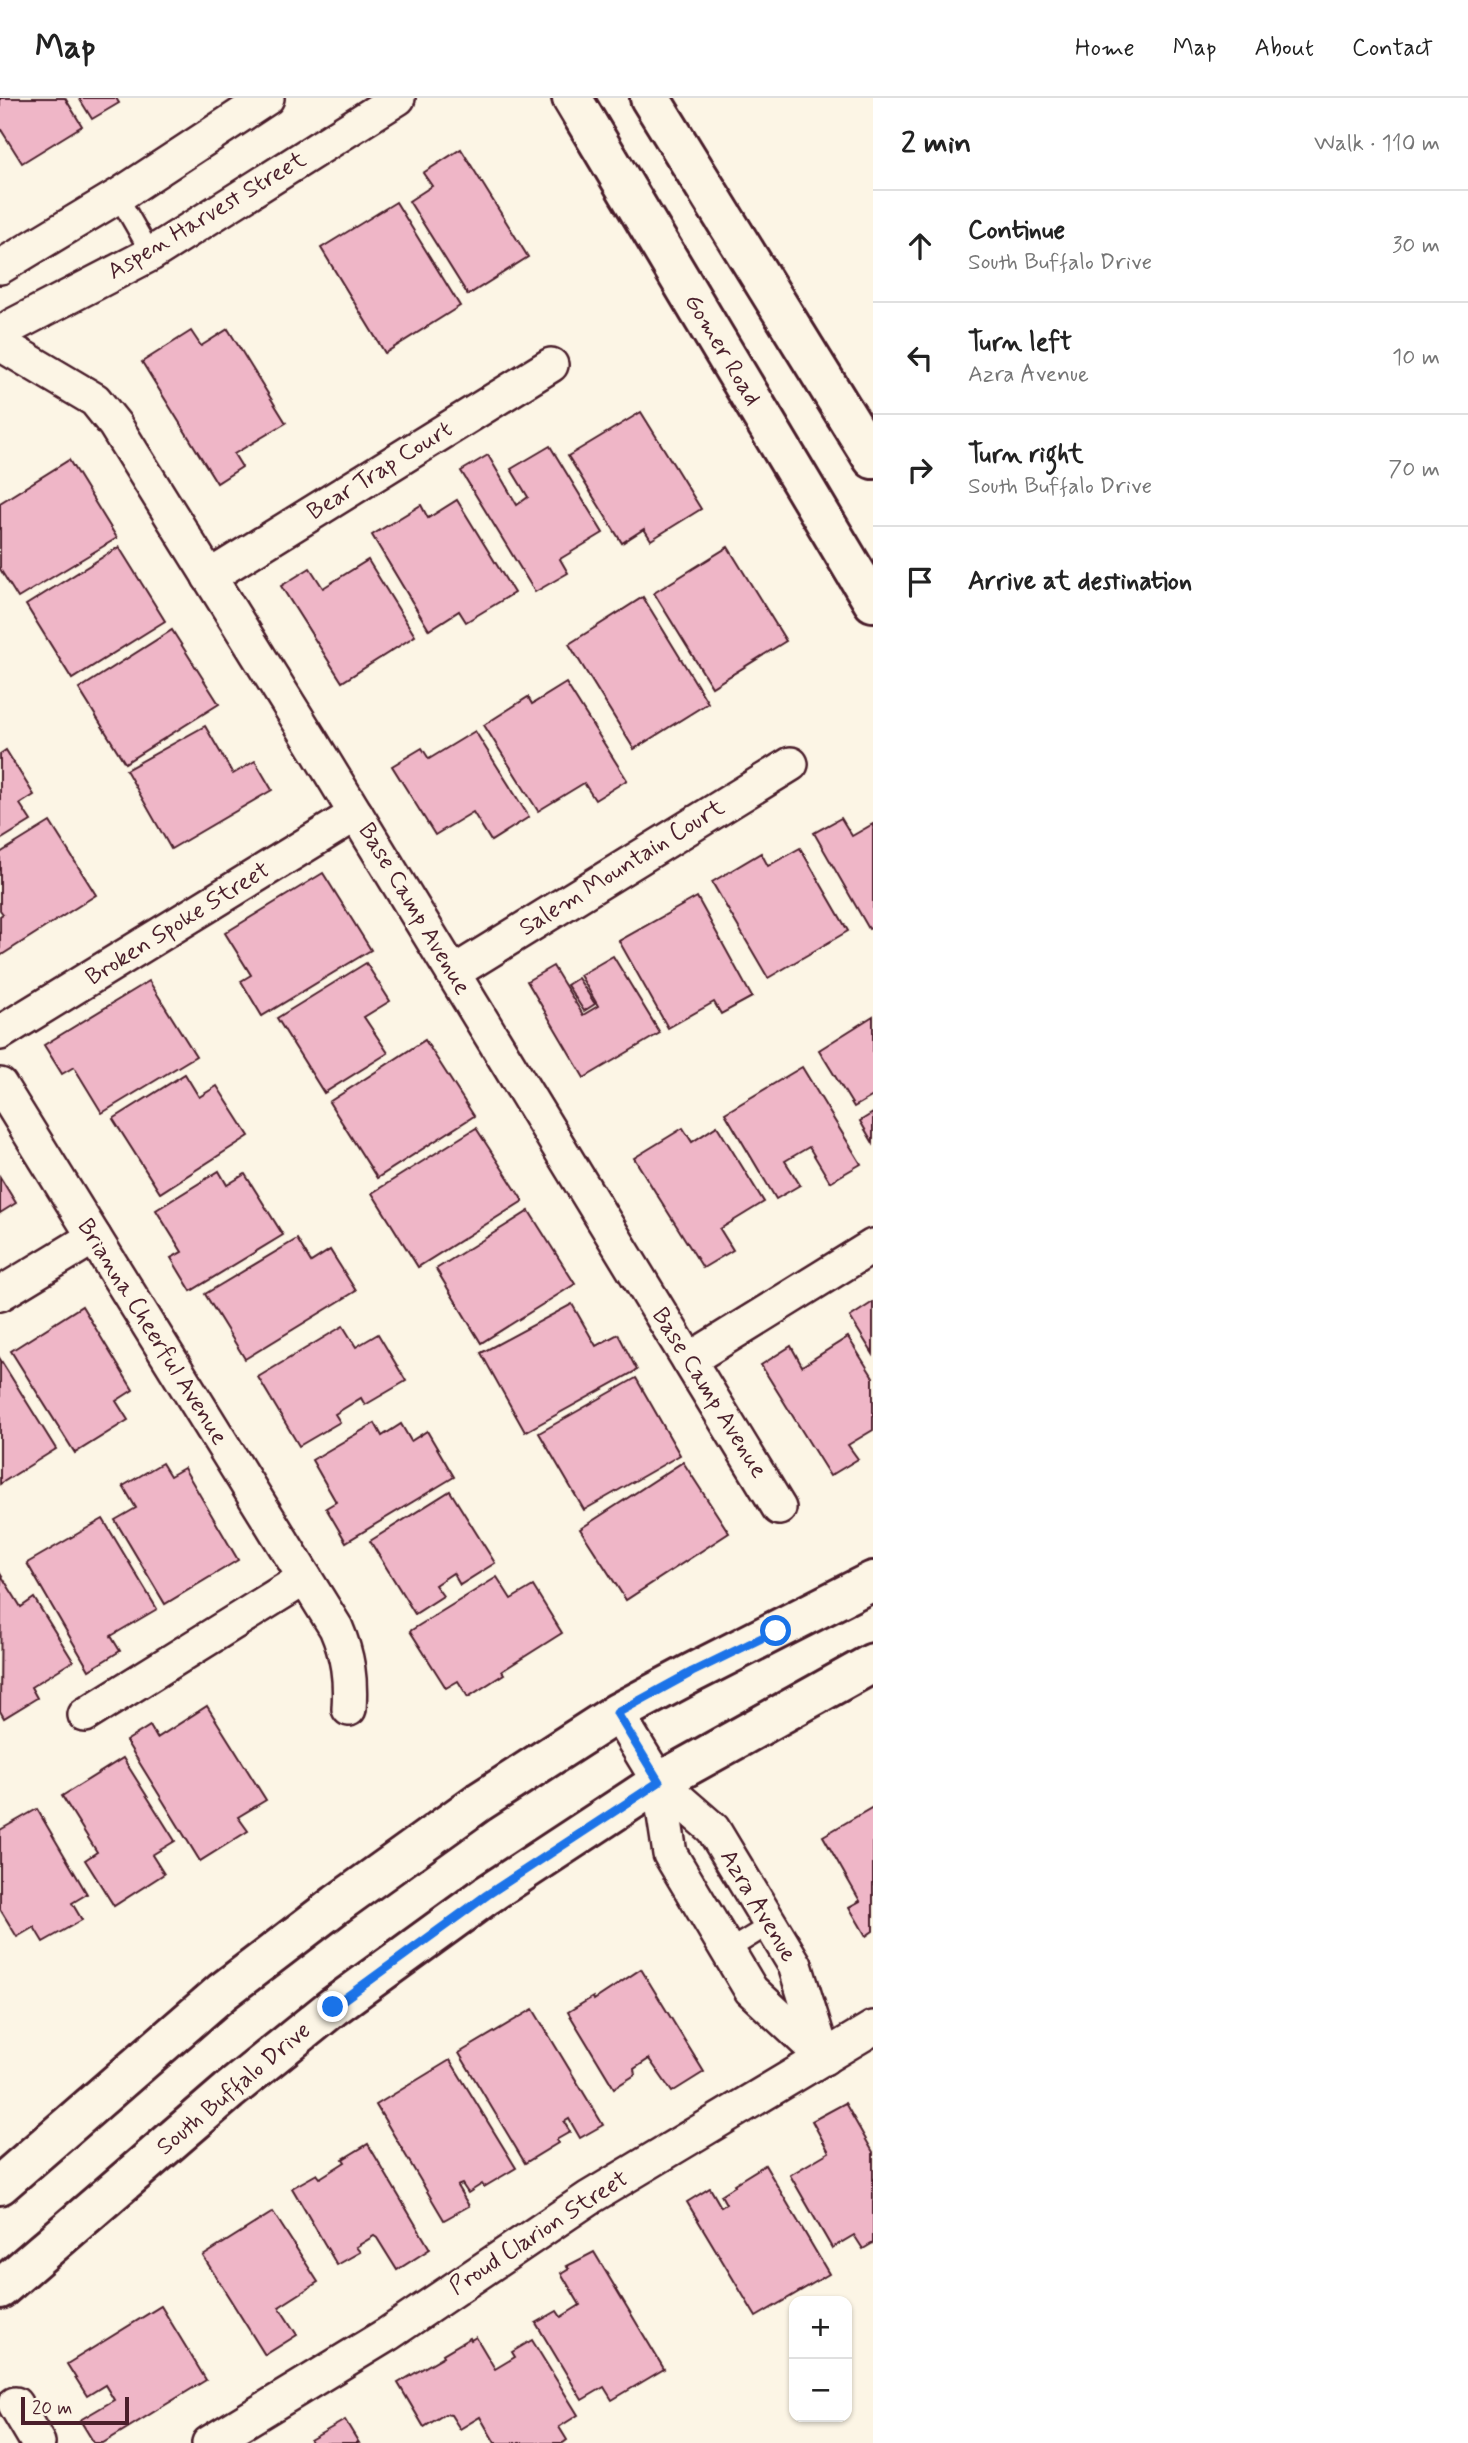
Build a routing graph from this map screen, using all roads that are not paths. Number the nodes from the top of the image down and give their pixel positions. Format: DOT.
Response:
graph roads {
  1 [pos="267,98"];
  2 [pos="398,98"];
  3 [pos="572,98"];
  4 [pos="650,98"];
  5 [pos="118,196"];
  6 [pos="150,254"];
  7 [pos="0,267"];
  8 [pos="5,336"];
  9 [pos="551,365"];
  10 [pos="873,459"];
  11 [pos="209,577"];
  12 [pos="873,602"];
  13 [pos="791,764"];
  14 [pos="356,814"];
  15 [pos="453,973"];
  16 [pos="0,1033"];
  17 [pos="0,1085"];
  18 [pos="94,1237"];
  19 [pos="873,1246"];
  20 [pos="0,1294"];
  21 [pos="689,1360"];
  22 [pos="779,1508"];
  23 [pos="305,1578"];
  24 [pos="873,1581"];
  25 [pos="873,1662"];
  26 [pos="349,1709"];
  27 [pos="617,1713"];
  28 [pos="85,1715"];
  29 [pos="659,1782"];
  30 [pos="771,1924"];
  31 [pos="727,1951"];
  32 [pos="873,2028"];
  33 [pos="824,2058"];
  34 [pos="0,2185"];
  35 [pos="0,2289"];
  36 [pos="15,2404"];
  37 [pos="38,2443"];
  38 [pos="209,2443"];
  1 -- 5 [label="street"];
  2 -- 6 [label="street, Aspen Harvest Street"];
  3 -- 12 [label="main road, Gomer Road"];
  4 -- 10 [label="main road"];
  5 -- 6 [label="lane"];
  5 -- 7 [label="street"];
  6 -- 8 [label="street, Aspen Harvest Street"];
  8 -- 11 [label="street, Base Camp Avenue"];
  9 -- 11 [label="street, Bear Trap Court"];
  11 -- 14 [label="street, Base Camp Avenue"];
  13 -- 15 [label="street, Salem Mountain Court"];
  14 -- 15 [label="street, Base Camp Avenue"];
  14 -- 16 [label="street, Broken Spoke Street"];
  15 -- 21 [label="street, Base Camp Avenue"];
  17 -- 18 [label="street, Brianna Cheerful Avenue"];
  18 -- 20 [label="street"];
  18 -- 23 [label="street, Brianna Cheerful Avenue"];
  19 -- 21 [label="street"];
  21 -- 22 [label="street, Base Camp Avenue"];
  23 -- 26 [label="street, Brianna Cheerful Avenue"];
  23 -- 28 [label="street"];
  24 -- 27 [label="main road"];
  25 -- 29 [label="main road, South Buffalo Drive"];
  27 -- 29 [label="street, Azra Avenue"];
  27 -- 34 [label="main road"];
  29 -- 30 [label="street, Azra Avenue"];
  29 -- 31 [label="street, Azra Avenue"];
  29 -- 35 [label="main road, South Buffalo Drive"];
  30 -- 31 [label="lane"];
  30 -- 33 [label="street, Azra Avenue"];
  31 -- 33 [label="street, Azra Avenue"];
  32 -- 33 [label="street, Proud Clarion Street"];
  33 -- 38 [label="street, Proud Clarion Street"];
  36 -- 37 [label="street"];
}
